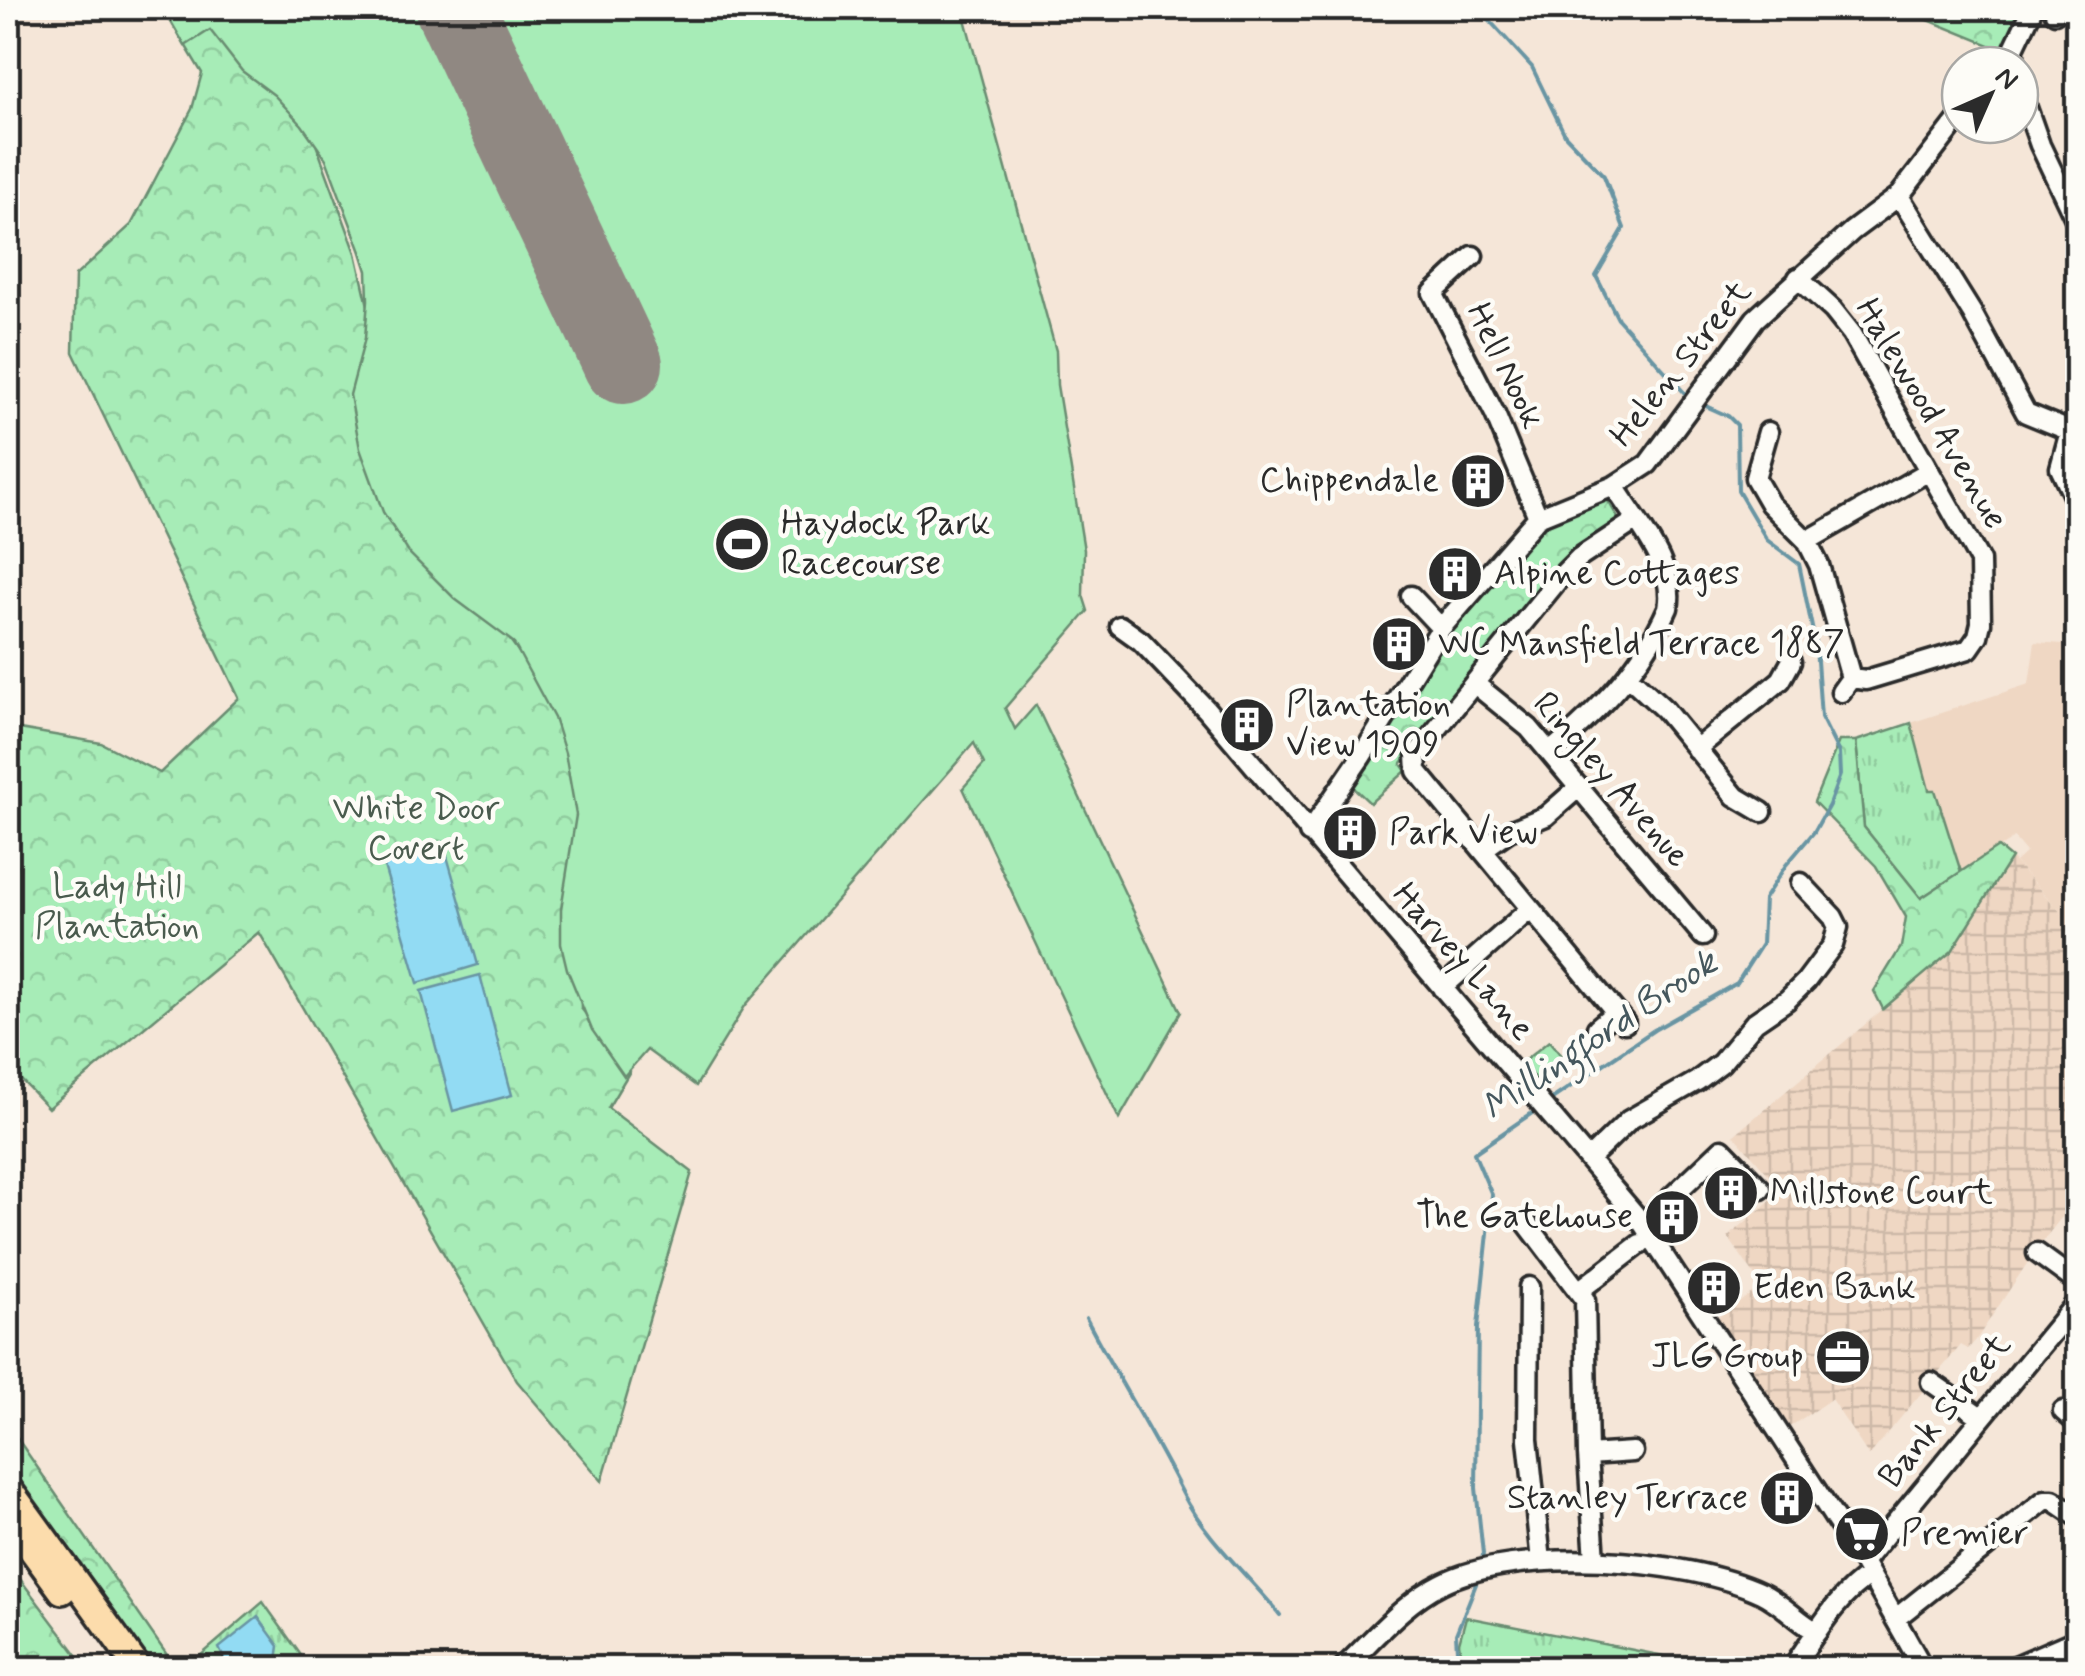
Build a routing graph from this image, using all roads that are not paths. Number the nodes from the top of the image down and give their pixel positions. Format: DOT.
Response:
graph roads {
  1 [pos="2034,8"];
  2 [pos="2016,45"];
  3 [pos="2040,142"];
  4 [pos="1940,143"];
  5 [pos="1899,196"];
  6 [pos="2076,221"];
  7 [pos="1473,256"];
  8 [pos="1798,278"];
  9 [pos="2076,428"];
  10 [pos="1772,441"];
  11 [pos="1929,471"];
  12 [pos="1614,486"];
  13 [pos="2078,506"];
  14 [pos="1538,517"];
  15 [pos="1635,521"];
  16 [pos="1807,541"];
  17 [pos="1411,596"];
  18 [pos="1120,626"];
  19 [pos="1441,628"];
  20 [pos="1793,672"];
  21 [pos="1628,676"];
  22 [pos="1475,684"];
  23 [pos="1696,749"];
  24 [pos="1550,752"];
  25 [pos="1579,787"];
  26 [pos="1762,812"];
  27 [pos="1309,833"];
  28 [pos="1483,849"];
  29 [pos="1800,883"];
  30 [pos="1529,910"];
  31 [pos="1676,938"];
  32 [pos="1442,988"];
  33 [pos="1598,1028"];
  34 [pos="1589,1159"];
  35 [pos="1762,1189"];
  36 [pos="1525,1221"];
  37 [pos="1643,1224"];
  38 [pos="1640,1244"];
  39 [pos="2037,1253"];
  40 [pos="2078,1283"];
  41 [pos="1528,1287"];
  42 [pos="1580,1290"];
  43 [pos="2076,1305"];
  44 [pos="1508,1308"];
  45 [pos="1528,1308"];
  46 [pos="1931,1382"];
  47 [pos="1981,1417"];
  48 [pos="1633,1452"];
  49 [pos="1588,1455"];
  50 [pos="8,1488"];
  51 [pos="8,1517"];
  52 [pos="2078,1517"];
  53 [pos="1541,1560"];
  54 [pos="1595,1560"];
  55 [pos="1866,1568"];
  56 [pos="1895,1618"];
  57 [pos="1818,1632"];
  58 [pos="2078,1639"];
  59 [pos="118,1668"];
  60 [pos="138,1668"];
  61 [pos="1343,1668"];
  62 [pos="1792,1668"];
  63 [pos="1923,1668"];
  64 [pos="2011,1668"];
  1 -- 2 [label="street"];
  3 -- 6 [label="street"];
  4 -- 5 [label="street, Helen Street"];
  5 -- 8 [label="street, Helen Street"];
  5 -- 9 [label="street"];
  7 -- 14 [label="street, Hell Nook"];
  8 -- 11 [label="street, Halewood Avenue"];
  8 -- 12 [label="street, Helen Street"];
  9 -- 13 [label="street"];
  10 -- 16 [label="street, Halewood Avenue"];
  11 -- 16 [label="street"];
  11 -- 16 [label="street, Halewood Avenue"];
  12 -- 14 [label="street, Helen Street"];
  12 -- 15 [label="street"];
  14 -- 19 [label="street, Helen Street"];
  15 -- 21 [label="street"];
  15 -- 22 [label="street"];
  17 -- 19 [label="street"];
  18 -- 27 [label="street, Harvey Lane"];
  19 -- 27 [label="street, Helen Street"];
  20 -- 23 [label="street"];
  21 -- 23 [label="street"];
  21 -- 24 [label="street"];
  22 -- 24 [label="street, Ringley Avenue"];
  22 -- 28 [label="street"];
  23 -- 26 [label="street"];
  24 -- 25 [label="street, Ringley Avenue"];
  25 -- 28 [label="street"];
  25 -- 31 [label="street, Ringley Avenue"];
  27 -- 32 [label="street, Harvey Lane"];
  28 -- 30 [label="street"];
  29 -- 34 [label="street"];
  30 -- 32 [label="street"];
  30 -- 33 [label="street"];
  32 -- 34 [label="street, Harvey Lane"];
  34 -- 37 [label="street, Harvey Lane"];
  35 -- 37 [label="street"];
  36 -- 42 [label="street"];
  37 -- 55 [label="street, Harvey Lane"];
  38 -- 42 [label="street"];
  39 -- 40 [label="street"];
  41 -- 45 [label="street"];
  42 -- 49 [label="street"];
  43 -- 47 [label="street, Bank Street"];
  44 -- 45 [label="street"];
  45 -- 53 [label="street"];
  46 -- 47 [label="street"];
  47 -- 55 [label="street, Bank Street"];
  48 -- 49 [label="street"];
  49 -- 54 [label="street"];
  50 -- 60 [label="highway"];
  51 -- 59 [label="highway"];
  52 -- 56 [label="street"];
  53 -- 54 [label="street"];
  53 -- 61 [label="street"];
  54 -- 57 [label="street"];
  55 -- 56 [label="street, Harvey Lane"];
  55 -- 57 [label="street, Bank Street"];
  56 -- 63 [label="street, Harvey Lane"];
  57 -- 62 [label="street, Bank Street"];
  58 -- 64 [label="street"];
}
